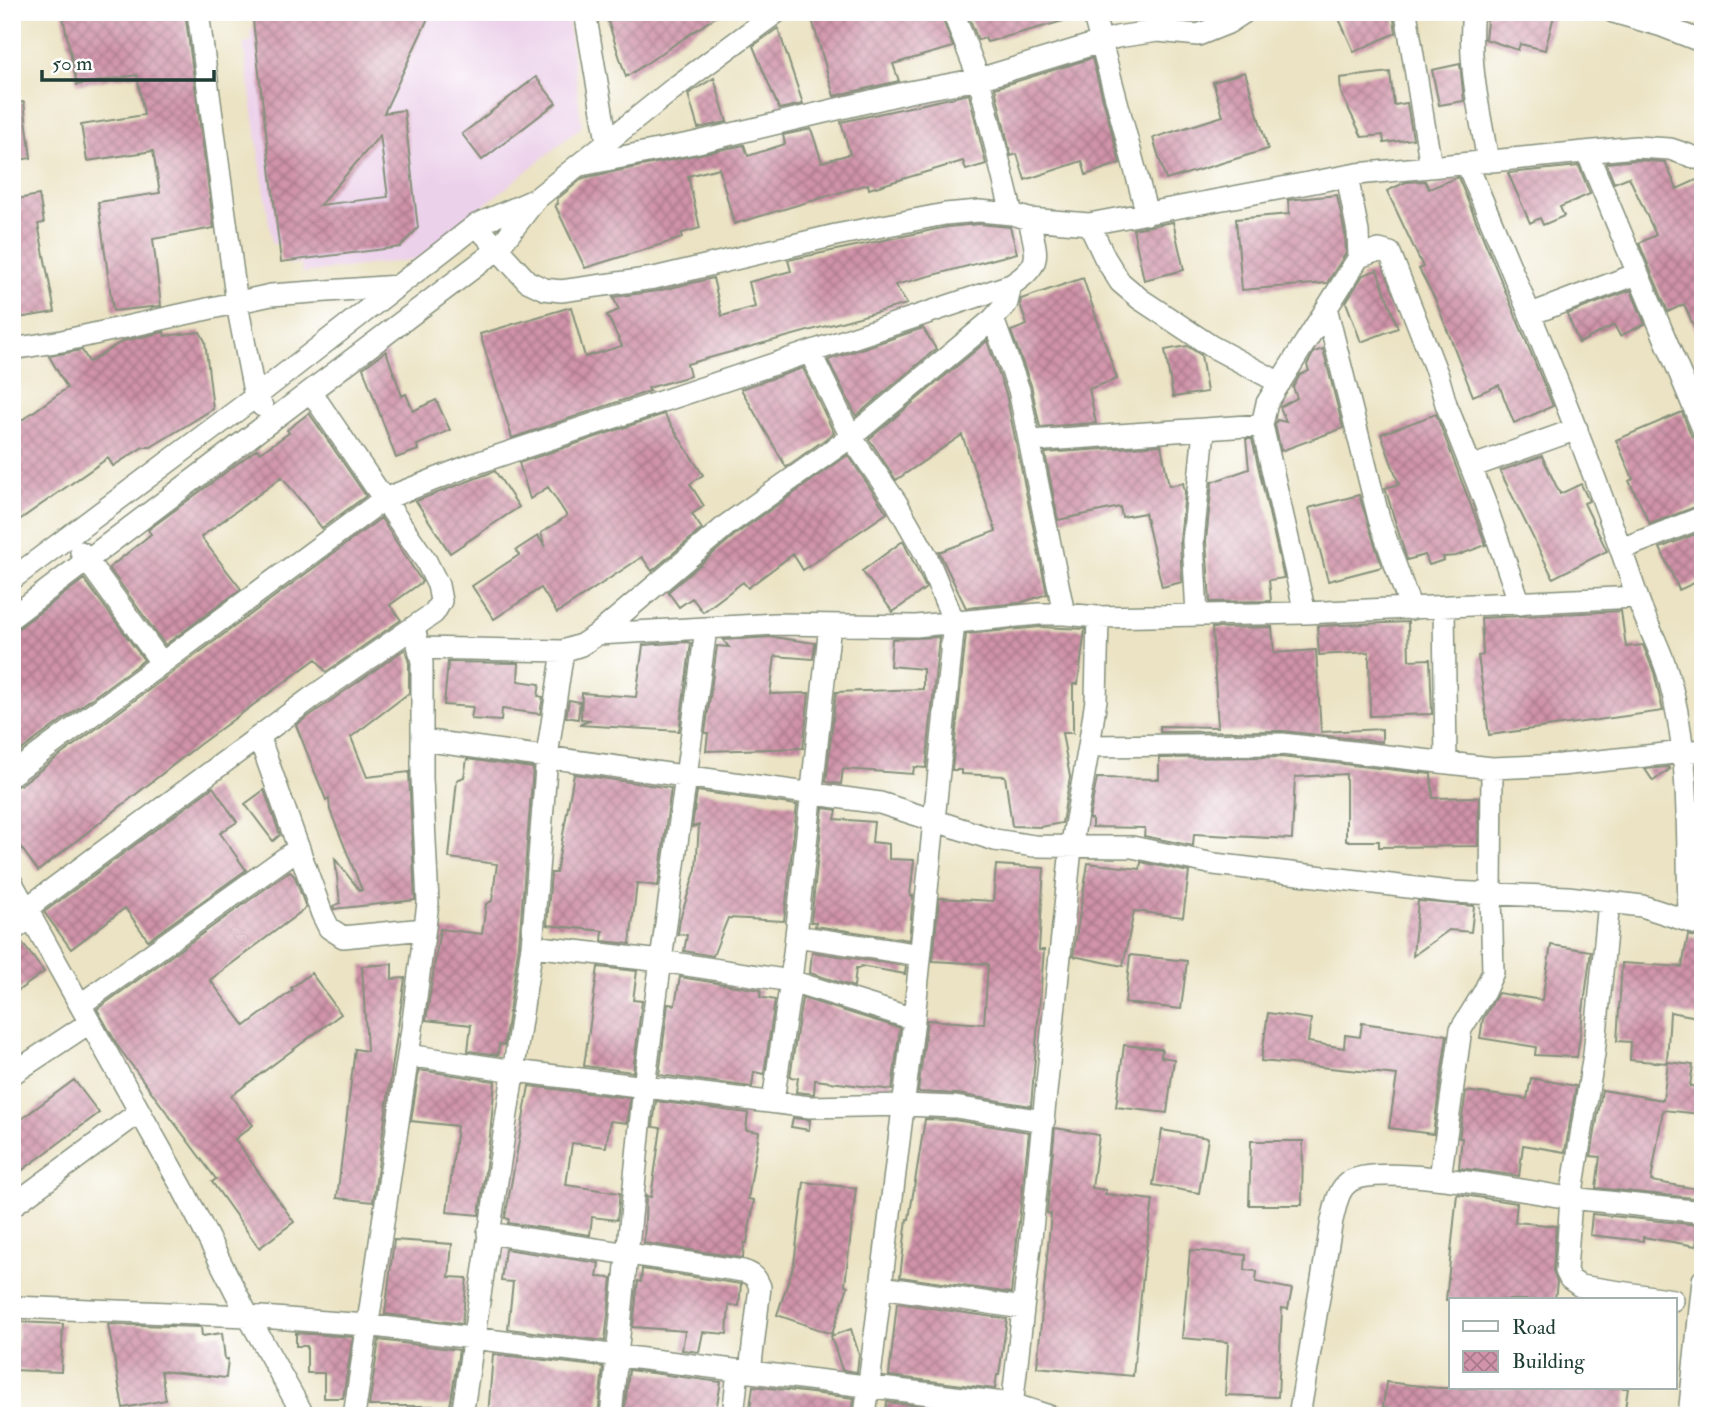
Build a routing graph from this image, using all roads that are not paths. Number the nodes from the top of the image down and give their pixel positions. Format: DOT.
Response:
graph roads {
  1 [pos="198,12"];
  2 [pos="585,12"];
  3 [pos="777,12"];
  4 [pos="953,12"];
  5 [pos="1093,12"];
  6 [pos="1245,12"];
  7 [pos="1406,12"];
  8 [pos="1473,12"];
  9 [pos="1613,12"];
  10 [pos="1102,41"];
  11 [pos="1703,42"];
  12 [pos="979,79"];
  13 [pos="607,141"];
  14 [pos="1587,152"];
  15 [pos="1703,160"];
  16 [pos="1478,163"];
  17 [pos="575,166"];
  18 [pos="1431,167"];
  19 [pos="1347,176"];
  20 [pos="536,200"];
  21 [pos="1147,214"];
  22 [pos="1021,217"];
  23 [pos="1089,224"];
  24 [pos="476,225"];
  25 [pos="497,250"];
  26 [pos="1359,257"];
  27 [pos="1637,274"];
  28 [pos="1011,285"];
  29 [pos="398,286"];
  30 [pos="237,304"];
  31 [pos="1327,311"];
  32 [pos="1531,314"];
  33 [pos="993,319"];
  34 [pos="12,349"];
  35 [pos="810,352"];
  36 [pos="1280,383"];
  37 [pos="311,392"];
  38 [pos="255,397"];
  39 [pos="273,422"];
  40 [pos="1262,425"];
  41 [pos="1577,429"];
  42 [pos="1703,429"];
  43 [pos="1204,430"];
  44 [pos="851,437"];
  45 [pos="1031,441"];
  46 [pos="1471,467"];
  47 [pos="384,499"];
  48 [pos="1703,517"];
  49 [pos="70,536"];
  50 [pos="1621,549"];
  51 [pos="88,562"];
  52 [pos="12,579"];
  53 [pos="1637,597"];
  54 [pos="1520,604"];
  55 [pos="1444,608"];
  56 [pos="1411,609"];
  57 [pos="1305,613"];
  58 [pos="1064,614"];
  59 [pos="1197,615"];
  60 [pos="12,617"];
  61 [pos="1098,617"];
  62 [pos="954,622"];
  63 [pos="830,625"];
  64 [pos="706,629"];
  65 [pos="598,634"];
  66 [pos="416,637"];
  67 [pos="563,651"];
  68 [pos="161,662"];
  69 [pos="259,737"];
  70 [pos="422,740"];
  71 [pos="1089,746"];
  72 [pos="1693,752"];
  73 [pos="547,756"];
  74 [pos="1446,763"];
  75 [pos="1492,768"];
  76 [pos="12,774"];
  77 [pos="687,775"];
  78 [pos="811,793"];
  79 [pos="934,822"];
  80 [pos="299,848"];
  81 [pos="1071,848"];
  82 [pos="12,883"];
  83 [pos="1491,895"];
  84 [pos="1609,902"];
  85 [pos="29,912"];
  86 [pos="1696,923"];
  87 [pos="425,929"];
  88 [pos="12,931"];
  89 [pos="796,936"];
  90 [pos="532,946"];
  91 [pos="920,955"];
  92 [pos="661,961"];
  93 [pos="792,981"];
  94 [pos="84,1014"];
  95 [pos="914,1019"];
  96 [pos="408,1055"];
  97 [pos="515,1071"];
  98 [pos="12,1074"];
  99 [pos="644,1086"];
  100 [pos="773,1101"];
  101 [pos="904,1105"];
  102 [pos="138,1113"];
  103 [pos="1044,1121"];
  104 [pos="1440,1178"];
  105 [pos="1571,1198"];
  106 [pos="12,1206"];
  107 [pos="1703,1212"];
  108 [pos="488,1233"];
  109 [pos="627,1255"];
  110 [pos="1703,1280"];
  111 [pos="881,1287"];
  112 [pos="1661,1298"];
  113 [pos="1676,1300"];
  114 [pos="1700,1304"];
  115 [pos="12,1307"];
  116 [pos="1023,1308"];
  117 [pos="248,1316"];
  118 [pos="366,1325"];
  119 [pos="473,1338"];
  120 [pos="1699,1348"];
  121 [pos="618,1356"];
  122 [pos="744,1372"];
  123 [pos="869,1387"];
  124 [pos="1011,1410"];
  125 [pos="304,1416"];
  126 [pos="354,1416"];
  127 [pos="462,1416"];
  128 [pos="611,1416"];
  129 [pos="733,1416"];
  130 [pos="865,1416"];
  131 [pos="1049,1416"];
  132 [pos="1299,1416"];
  133 [pos="1689,1416"];
  1 -- 30 [label="street"];
  2 -- 13 [label="street"];
  3 -- 13 [label="street"];
  4 -- 12 [label="street"];
  5 -- 10 [label="street"];
  6 -- 10 [label="street"];
  7 -- 18 [label="street"];
  8 -- 16 [label="street"];
  9 -- 11 [label="street"];
  10 -- 12 [label="street"];
  10 -- 21 [label="street"];
  12 -- 17 [label="street"];
  12 -- 22 [label="street"];
  13 -- 17 [label="street"];
  14 -- 15 [label="street"];
  14 -- 16 [label="street"];
  14 -- 27 [label="street"];
  16 -- 18 [label="street"];
  16 -- 32 [label="street"];
  17 -- 20 [label="street"];
  18 -- 19 [label="street"];
  19 -- 21 [label="street"];
  19 -- 26 [label="street"];
  20 -- 24 [label="street"];
  20 -- 25 [label="street"];
  21 -- 23 [label="street"];
  22 -- 23 [label="street"];
  22 -- 25 [label="street"];
  22 -- 28 [label="street"];
  23 -- 36 [label="street"];
  24 -- 25 [label="street"];
  24 -- 29 [label="street"];
  25 -- 37 [label="street"];
  26 -- 31 [label="street"];
  26 -- 46 [label="street"];
  27 -- 32 [label="street"];
  27 -- 42 [label="street"];
  28 -- 33 [label="street"];
  28 -- 35 [label="street"];
  29 -- 30 [label="street"];
  29 -- 38 [label="street"];
  30 -- 34 [label="street"];
  30 -- 38 [label="street"];
  31 -- 36 [label="street"];
  31 -- 56 [label="street"];
  32 -- 41 [label="street"];
  33 -- 44 [label="street"];
  33 -- 45 [label="street"];
  35 -- 44 [label="street"];
  35 -- 47 [label="street"];
  36 -- 40 [label="street"];
  37 -- 39 [label="street"];
  37 -- 47 [label="street"];
  38 -- 39 [label="street"];
  38 -- 49 [label="street"];
  39 -- 51 [label="street"];
  40 -- 43 [label="street"];
  40 -- 57 [label="street"];
  41 -- 46 [label="street"];
  41 -- 50 [label="street"];
  43 -- 45 [label="street"];
  43 -- 59 [label="street"];
  44 -- 62 [label="street"];
  44 -- 65 [label="street"];
  45 -- 58 [label="street"];
  46 -- 54 [label="street"];
  47 -- 66 [label="street"];
  47 -- 68 [label="street"];
  48 -- 50 [label="street"];
  49 -- 51 [label="street"];
  49 -- 52 [label="street"];
  50 -- 53 [label="street"];
  51 -- 60 [label="street"];
  51 -- 68 [label="street"];
  53 -- 54 [label="street"];
  53 -- 72 [label="street"];
  54 -- 55 [label="street"];
  55 -- 56 [label="street"];
  55 -- 74 [label="street"];
  56 -- 57 [label="street"];
  57 -- 59 [label="street"];
  58 -- 61 [label="street"];
  58 -- 62 [label="street"];
  59 -- 61 [label="street"];
  61 -- 71 [label="street"];
  62 -- 63 [label="street"];
  62 -- 79 [label="street"];
  63 -- 64 [label="street"];
  63 -- 78 [label="street"];
  64 -- 65 [label="street"];
  64 -- 77 [label="street"];
  65 -- 67 [label="street"];
  66 -- 67 [label="street"];
  66 -- 69 [label="street"];
  66 -- 70 [label="street"];
  67 -- 73 [label="street"];
  68 -- 76 [label="street"];
  69 -- 80 [label="street"];
  69 -- 85 [label="street"];
  70 -- 73 [label="street"];
  70 -- 87 [label="street"];
  71 -- 74 [label="street"];
  71 -- 81 [label="street"];
  72 -- 75 [label="street"];
  72 -- 86 [label="street"];
  73 -- 77 [label="street"];
  73 -- 90 [label="street"];
  74 -- 75 [label="street"];
  75 -- 83 [label="street"];
  77 -- 78 [label="street"];
  77 -- 92 [label="street"];
  78 -- 79 [label="street"];
  78 -- 89 [label="street"];
  79 -- 81 [label="street"];
  79 -- 91 [label="street"];
  80 -- 87 [label="street"];
  80 -- 94 [label="street"];
  81 -- 83 [label="street"];
  81 -- 103 [label="street"];
  82 -- 85 [label="street"];
  83 -- 84 [label="street"];
  83 -- 104 [label="street"];
  84 -- 86 [label="street"];
  84 -- 105 [label="street"];
  85 -- 88 [label="street"];
  85 -- 94 [label="street"];
  87 -- 96 [label="street"];
  89 -- 91 [label="street"];
  89 -- 93 [label="street"];
  90 -- 92 [label="street"];
  90 -- 97 [label="street"];
  91 -- 95 [label="street"];
  92 -- 93 [label="street"];
  92 -- 99 [label="street"];
  93 -- 95 [label="street"];
  93 -- 100 [label="street"];
  94 -- 98 [label="street"];
  94 -- 102 [label="street"];
  95 -- 101 [label="street"];
  96 -- 97 [label="street"];
  96 -- 118 [label="street"];
  97 -- 99 [label="street"];
  97 -- 108 [label="street"];
  99 -- 100 [label="street"];
  99 -- 109 [label="street"];
  100 -- 101 [label="street"];
  101 -- 103 [label="street"];
  101 -- 111 [label="street"];
  102 -- 106 [label="street"];
  102 -- 117 [label="street"];
  103 -- 116 [label="street"];
  104 -- 105 [label="street"];
  104 -- 132 [label="street"];
  105 -- 107 [label="street"];
  105 -- 112 [label="street"];
  108 -- 109 [label="street"];
  108 -- 119 [label="street"];
  109 -- 121 [label="street"];
  109 -- 122 [label="street"];
  110 -- 114 [label="street"];
  111 -- 116 [label="street"];
  111 -- 123 [label="street"];
  113 -- 114 [label="street"];
  114 -- 120 [label="street"];
  115 -- 117 [label="street"];
  116 -- 124 [label="street"];
  117 -- 118 [label="street"];
  117 -- 125 [label="street"];
  118 -- 119 [label="street"];
  118 -- 126 [label="street"];
  119 -- 121 [label="street"];
  119 -- 127 [label="street"];
  120 -- 133 [label="street"];
  121 -- 122 [label="street"];
  121 -- 128 [label="street"];
  122 -- 123 [label="street"];
  122 -- 129 [label="street"];
  123 -- 124 [label="street"];
  123 -- 130 [label="street"];
  124 -- 131 [label="street"];
}
